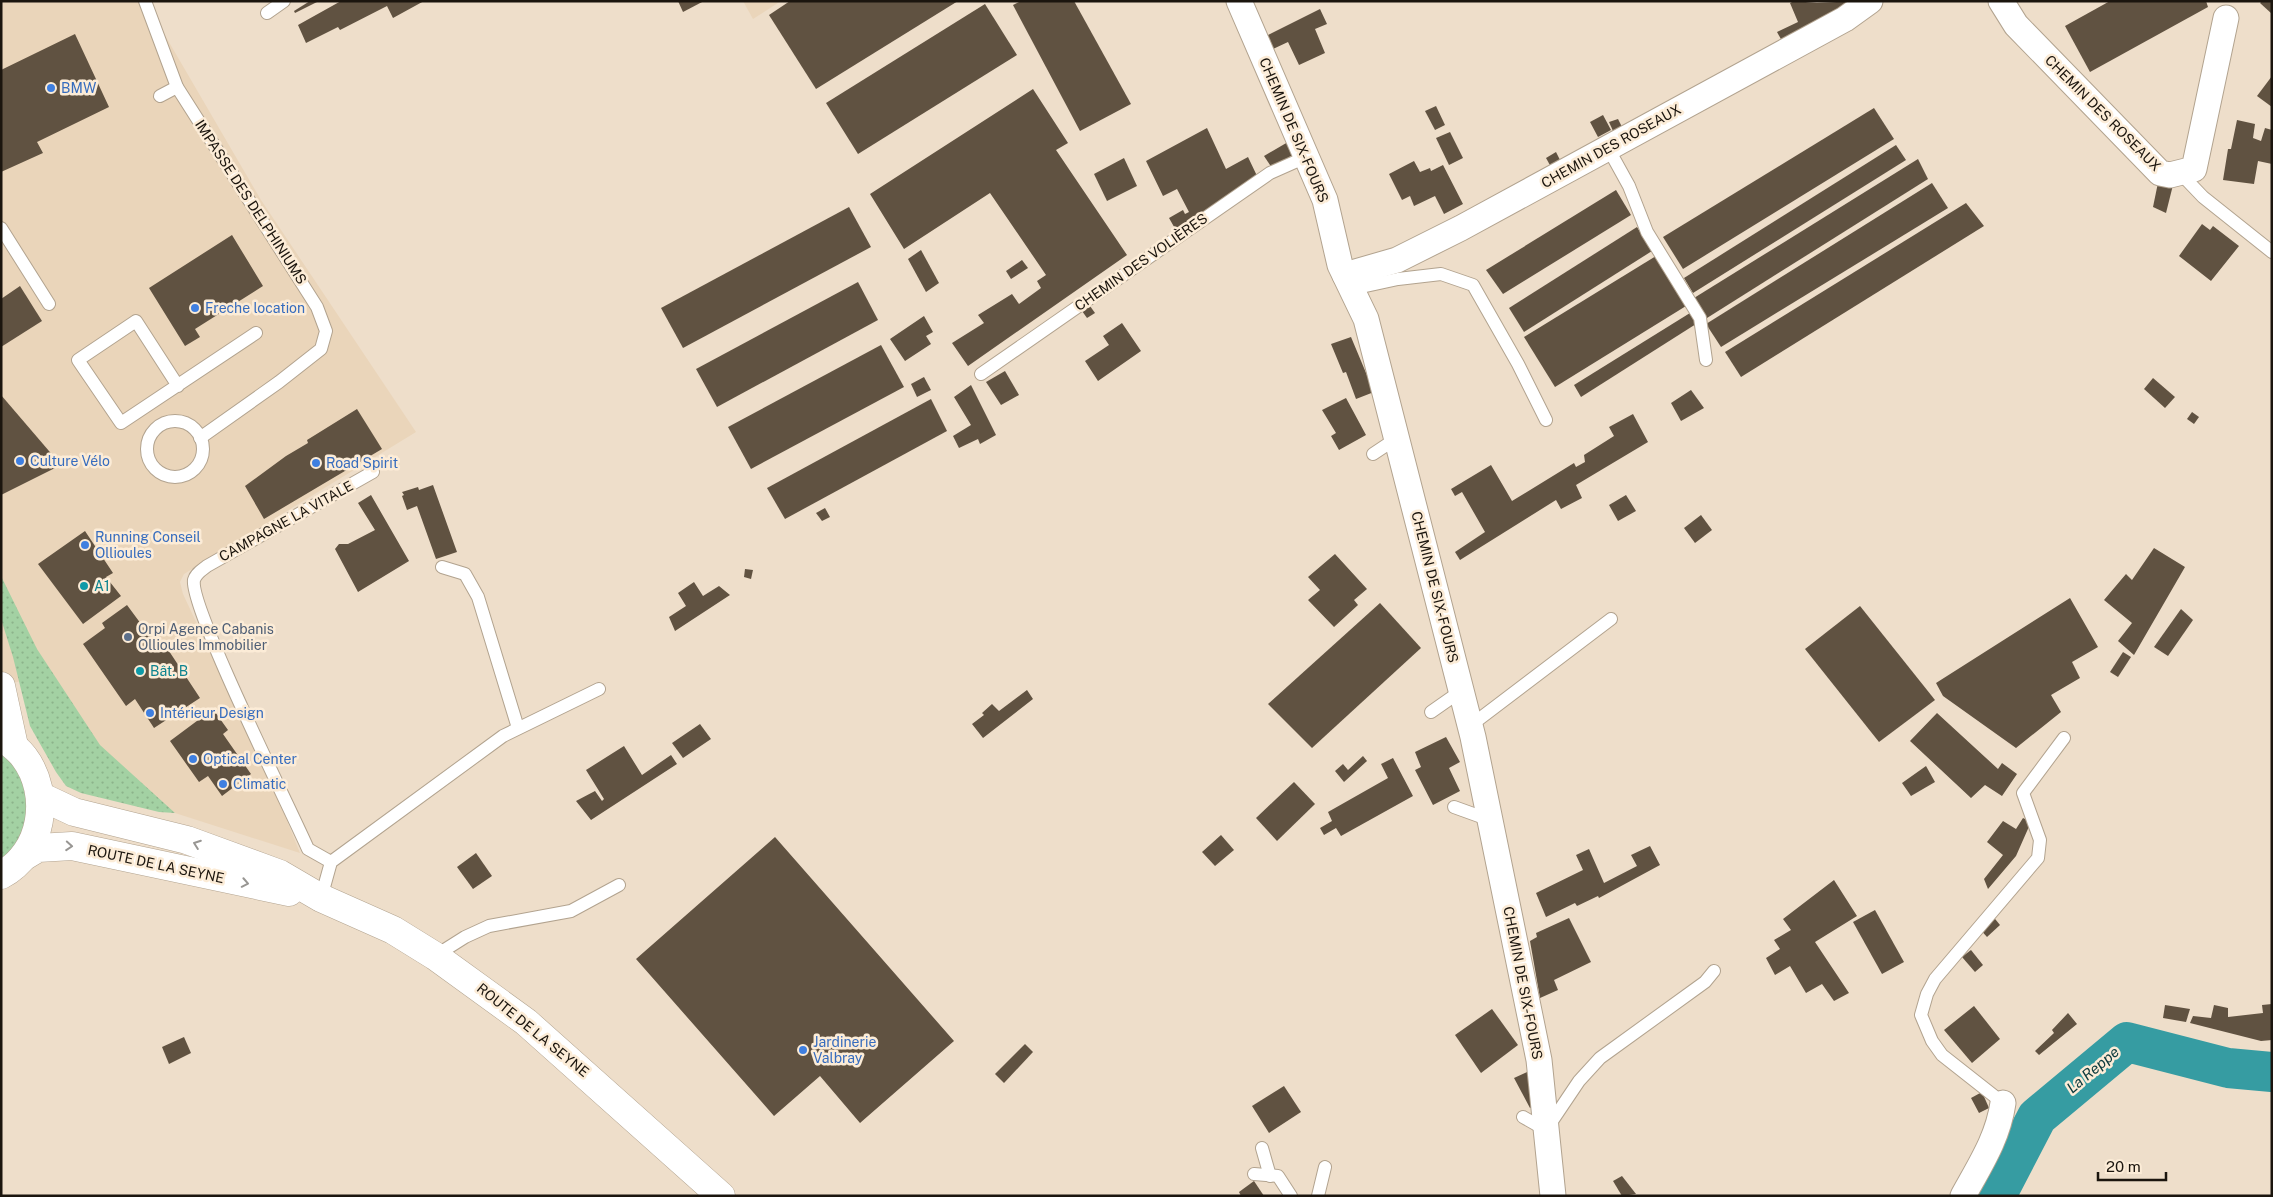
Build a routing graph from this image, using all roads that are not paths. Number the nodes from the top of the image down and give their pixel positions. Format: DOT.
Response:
graph roads {
  1 [pos="146,1"];
  2 [pos="284,1"];
  3 [pos="1239,1"];
  4 [pos="1870,1"];
  5 [pos="2000,1"];
  6 [pos="267,13"];
  7 [pos="2226,18"];
  8 [pos="177,87"];
  9 [pos="160,96"];
  10 [pos="1608,148"];
  11 [pos="1306,157"];
  12 [pos="2181,174"];
  13 [pos="1,228"];
  14 [pos="2272,252"];
  15 [pos="1349,282"];
  16 [pos="50,304"];
  17 [pos="256,332"];
  18 [pos="1706,360"];
  19 [pos="981,374"];
  20 [pos="178,386"];
  21 [pos="1546,420"];
  22 [pos="200,438"];
  23 [pos="1397,438"];
  24 [pos="1373,454"];
  25 [pos="373,472"];
  26 [pos="442,567"];
  27 [pos="1611,619"];
  28 [pos="1,686"];
  29 [pos="599,689"];
  30 [pos="1461,691"];
  31 [pos="1432,712"];
  32 [pos="1470,726"];
  33 [pos="518,728"];
  34 [pos="2064,738"];
  35 [pos="8,741"];
  36 [pos="40,796"];
  37 [pos="1454,807"];
  38 [pos="1490,820"];
  39 [pos="22,857"];
  40 [pos="332,862"];
  41 [pos="1,875"];
  42 [pos="619,885"];
  43 [pos="321,898"];
  44 [pos="436,956"];
  45 [pos="1714,971"];
  46 [pos="2003,1103"];
  47 [pos="1523,1117"];
  48 [pos="1546,1130"];
  49 [pos="1262,1148"];
  50 [pos="1325,1167"];
  51 [pos="1254,1174"];
  52 [pos="1270,1176"];
  53 [pos="721,1196"];
  54 [pos="1292,1196"];
  55 [pos="1318,1196"];
  56 [pos="1553,1196"];
  57 [pos="1963,1196"];
  1 -- 8 [label="lane, IMPASSE DES DELPHINIUMS"];
  2 -- 6 [label="lane"];
  3 -- 11 [label="street, CHEMIN DE SIX-FOURS"];
  4 -- 10 [label="street, CHEMIN DES ROSEAUX"];
  5 -- 12 [label="street, CHEMIN DES ROSEAUX"];
  7 -- 12 [label="street, CHEMIN DES ROSEAUX"];
  8 -- 9 [label="lane"];
  8 -- 22 [label="lane, IMPASSE DES DELPHINIUMS"];
  10 -- 15 [label="street, CHEMIN DES ROSEAUX"];
  10 -- 18 [label="lane"];
  11 -- 15 [label="street, CHEMIN DE SIX-FOURS"];
  11 -- 19 [label="lane, CHEMIN DES VOLIÈRES"];
  12 -- 14 [label="lane"];
  13 -- 16 [label="lane"];
  15 -- 21 [label="lane"];
  15 -- 23 [label="street, CHEMIN DE SIX-FOURS"];
  17 -- 20 [label="lane"];
  20 -- 20 [label="lane"];
  22 -- 22 [label="lane"];
  23 -- 24 [label="lane"];
  23 -- 30 [label="street, CHEMIN DE SIX-FOURS"];
  25 -- 40 [label="lane, CAMPAGNE LA VITALE"];
  26 -- 33 [label="lane"];
  27 -- 32 [label="lane"];
  28 -- 35 [label="main road"];
  29 -- 33 [label="lane"];
  30 -- 31 [label="lane"];
  30 -- 32 [label="street, CHEMIN DE SIX-FOURS"];
  32 -- 38 [label="street, CHEMIN DE SIX-FOURS"];
  33 -- 40 [label="lane"];
  34 -- 46 [label="lane"];
  35 -- 36 [label="main road"];
  36 -- 39 [label="main road"];
  43 -- 36 [label="main road, ROUTE DE LA SEYNE, one-way"];
  37 -- 38 [label="lane"];
  38 -- 48 [label="street, CHEMIN DE SIX-FOURS"];
  39 -- 41 [label="main road"];
  39 -- 43 [label="main road, ROUTE DE LA SEYNE, one-way"];
  40 -- 43 [label="lane"];
  42 -- 44 [label="lane"];
  43 -- 44 [label="main road, ROUTE DE LA SEYNE"];
  44 -- 53 [label="main road, ROUTE DE LA SEYNE"];
  45 -- 48 [label="lane"];
  46 -- 57 [label="street"];
  47 -- 48 [label="lane"];
  48 -- 56 [label="street, CHEMIN DE SIX-FOURS"];
  49 -- 52 [label="lane"];
  50 -- 55 [label="lane"];
  51 -- 52 [label="lane"];
  52 -- 54 [label="lane"];
}
